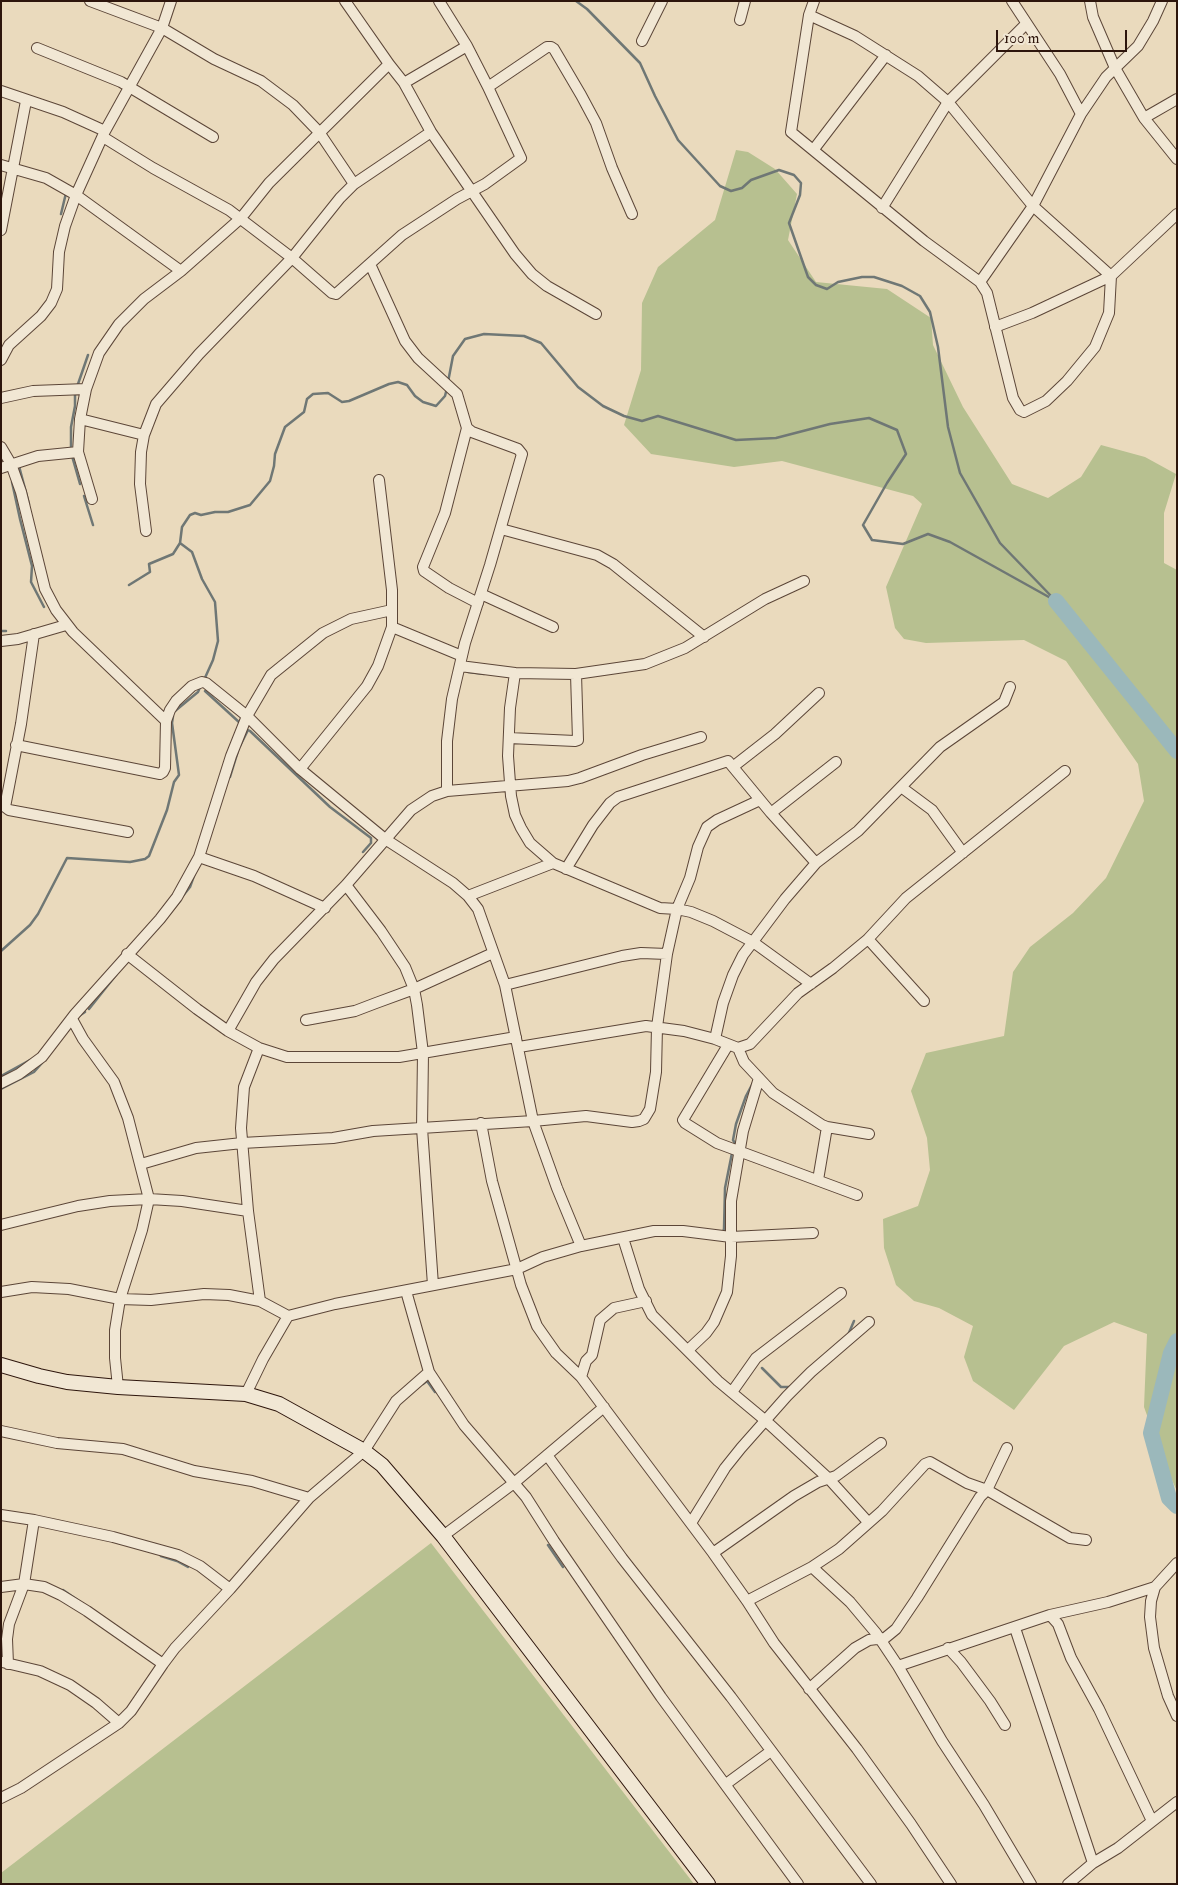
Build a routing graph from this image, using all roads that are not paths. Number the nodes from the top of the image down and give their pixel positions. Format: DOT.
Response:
graph roads {
  1 [pos="90,1"];
  2 [pos="171,1"];
  3 [pos="345,1"];
  4 [pos="439,1"];
  5 [pos="662,1"];
  6 [pos="745,1"];
  7 [pos="814,1"];
  8 [pos="1012,1"];
  9 [pos="1090,1"];
  10 [pos="1162,1"];
  11 [pos="809,15"];
  12 [pos="740,20"];
  13 [pos="1026,24"];
  14 [pos="162,28"];
  15 [pos="642,41"];
  16 [pos="467,46"];
  17 [pos="38,48"];
  18 [pos="886,55"];
  19 [pos="389,64"];
  20 [pos="1115,68"];
  21 [pos="404,83"];
  22 [pos="131,87"];
  23 [pos="488,87"];
  24 [pos="1,91"];
  25 [pos="1177,99"];
  26 [pos="26,100"];
  27 [pos="948,102"];
  28 [pos="1081,114"];
  29 [pos="1144,118"];
  30 [pos="319,132"];
  31 [pos="431,132"];
  32 [pos="104,134"];
  33 [pos="213,138"];
  34 [pos="814,149"];
  35 [pos="1177,159"];
  36 [pos="1,165"];
  37 [pos="12,167"];
  38 [pos="354,184"];
  39 [pos="472,192"];
  40 [pos="76,195"];
  41 [pos="1033,206"];
  42 [pos="882,208"];
  43 [pos="632,214"];
  44 [pos="1177,214"];
  45 [pos="241,218"];
  46 [pos="1,230"];
  47 [pos="292,258"];
  48 [pos="370,264"];
  49 [pos="181,271"];
  50 [pos="1111,276"];
  51 [pos="980,282"];
  52 [pos="596,314"];
  53 [pos="995,327"];
  54 [pos="5,342"];
  55 [pos="1,360"];
  56 [pos="86,389"];
  57 [pos="1,398"];
  58 [pos="80,419"];
  59 [pos="467,428"];
  60 [pos="144,435"];
  61 [pos="1,447"];
  62 [pos="78,452"];
  63 [pos="6,466"];
  64 [pos="379,480"];
  65 [pos="92,500"];
  66 [pos="501,529"];
  67 [pos="146,531"];
  68 [pos="804,580"];
  69 [pos="480,598"];
  70 [pos="392,610"];
  71 [pos="66,625"];
  72 [pos="392,627"];
  73 [pos="553,627"];
  74 [pos="34,634"];
  75 [pos="704,637"];
  76 [pos="1,641"];
  77 [pos="461,661"];
  78 [pos="515,673"];
  79 [pos="576,674"];
  80 [pos="1010,687"];
  81 [pos="818,693"];
  82 [pos="247,716"];
  83 [pos="166,721"];
  84 [pos="701,737"];
  85 [pos="509,738"];
  86 [pos="16,745"];
  87 [pos="836,762"];
  88 [pos="734,766"];
  89 [pos="300,769"];
  90 [pos="1065,771"];
  91 [pos="510,786"];
  92 [pos="901,787"];
  93 [pos="447,791"];
  94 [pos="760,800"];
  95 [pos="771,813"];
  96 [pos="128,832"];
  97 [pos="384,839"];
  98 [pos="963,853"];
  99 [pos="199,857"];
  100 [pos="553,863"];
  101 [pos="816,863"];
  102 [pos="566,868"];
  103 [pos="346,884"];
  104 [pos="468,896"];
  105 [pos="325,908"];
  106 [pos="677,909"];
  107 [pos="868,939"];
  108 [pos="753,942"];
  109 [pos="493,953"];
  110 [pos="127,954"];
  111 [pos="667,954"];
  112 [pos="810,984"];
  113 [pos="505,985"];
  114 [pos="414,989"];
  115 [pos="924,1001"];
  116 [pos="72,1019"];
  117 [pos="306,1020"];
  118 [pos="657,1027"];
  119 [pos="228,1031"];
  120 [pos="715,1039"];
  121 [pos="517,1042"];
  122 [pos="733,1047"];
  123 [pos="259,1048"];
  124 [pos="423,1053"];
  125 [pos="759,1078"];
  126 [pos="1,1083"];
  127 [pos="533,1121"];
  128 [pos="481,1123"];
  129 [pos="827,1127"];
  130 [pos="422,1128"];
  131 [pos="869,1134"];
  132 [pos="242,1143"];
  133 [pos="736,1150"];
  134 [pos="141,1164"];
  135 [pos="818,1180"];
  136 [pos="857,1195"];
  137 [pos="149,1199"];
  138 [pos="248,1211"];
  139 [pos="1,1225"];
  140 [pos="812,1233"];
  141 [pos="731,1236"];
  142 [pos="623,1238"];
  143 [pos="582,1246"];
  144 [pos="516,1270"];
  145 [pos="432,1285"];
  146 [pos="406,1291"];
  147 [pos="1,1292"];
  148 [pos="841,1293"];
  149 [pos="120,1299"];
  150 [pos="260,1301"];
  151 [pos="646,1302"];
  152 [pos="288,1316"];
  153 [pos="869,1322"];
  154 [pos="688,1350"];
  155 [pos="1,1365"];
  156 [pos="429,1372"];
  157 [pos="581,1377"];
  158 [pos="118,1387"];
  159 [pos="732,1392"];
  160 [pos="246,1394"];
  161 [pos="604,1407"];
  162 [pos="766,1421"];
  163 [pos="1,1431"];
  164 [pos="881,1443"];
  165 [pos="1007,1448"];
  166 [pos="364,1451"];
  167 [pos="547,1455"];
  168 [pos="828,1479"];
  169 [pos="514,1482"];
  170 [pos="987,1490"];
  171 [pos="309,1498"];
  172 [pos="1,1515"];
  173 [pos="34,1520"];
  174 [pos="868,1522"];
  175 [pos="691,1523"];
  176 [pos="443,1536"];
  177 [pos="1086,1540"];
  178 [pos="713,1553"];
  179 [pos="1177,1563"];
  180 [pos="812,1567"];
  181 [pos="24,1584"];
  182 [pos="1,1587"];
  183 [pos="1155,1587"];
  184 [pos="230,1589"];
  185 [pos="747,1601"];
  186 [pos="1050,1616"];
  187 [pos="1015,1628"];
  188 [pos="880,1640"];
  189 [pos="948,1648"];
  190 [pos="4,1663"];
  191 [pos="163,1664"];
  192 [pos="898,1666"];
  193 [pos="809,1689"];
  194 [pos="1177,1716"];
  195 [pos="119,1723"];
  196 [pos="1005,1725"];
  197 [pos="771,1751"];
  198 [pos="726,1784"];
  199 [pos="1,1798"];
  200 [pos="1177,1802"];
  201 [pos="1152,1821"];
  202 [pos="1093,1863"];
  203 [pos="708,1884"];
  204 [pos="798,1884"];
  205 [pos="871,1884"];
  206 [pos="952,1884"];
  207 [pos="1031,1884"];
  208 [pos="1068,1884"];
  1 -- 14 [label="street"];
  2 -- 14 [label="street"];
  3 -- 19 [label="street"];
  4 -- 16 [label="street"];
  5 -- 15 [label="street"];
  6 -- 12 [label="street"];
  7 -- 11 [label="street"];
  8 -- 13 [label="street"];
  9 -- 20 [label="street"];
  10 -- 20 [label="street"];
  11 -- 18 [label="street"];
  11 -- 34 [label="street"];
  13 -- 27 [label="street"];
  13 -- 28 [label="street"];
  14 -- 22 [label="street"];
  14 -- 30 [label="street"];
  16 -- 21 [label="street"];
  16 -- 23 [label="street"];
  17 -- 22 [label="street"];
  18 -- 27 [label="street"];
  18 -- 34 [label="street"];
  19 -- 21 [label="street"];
  19 -- 30 [label="street"];
  20 -- 28 [label="street"];
  20 -- 29 [label="street"];
  21 -- 31 [label="street"];
  22 -- 32 [label="street"];
  22 -- 33 [label="street"];
  23 -- 39 [label="street"];
  23 -- 43 [label="street"];
  24 -- 26 [label="street"];
  25 -- 29 [label="street"];
  26 -- 32 [label="street"];
  26 -- 37 [label="street"];
  27 -- 41 [label="street"];
  27 -- 42 [label="street"];
  28 -- 41 [label="street"];
  29 -- 35 [label="street"];
  30 -- 38 [label="street"];
  30 -- 45 [label="street"];
  31 -- 38 [label="street"];
  31 -- 39 [label="street"];
  32 -- 40 [label="street"];
  32 -- 45 [label="street"];
  34 -- 42 [label="street"];
  36 -- 37 [label="street"];
  37 -- 40 [label="street"];
  37 -- 46 [label="street"];
  38 -- 47 [label="street"];
  39 -- 48 [label="street"];
  39 -- 52 [label="street"];
  40 -- 49 [label="street"];
  40 -- 54 [label="street"];
  41 -- 50 [label="street"];
  41 -- 51 [label="street"];
  42 -- 51 [label="street"];
  44 -- 50 [label="street"];
  45 -- 47 [label="street"];
  45 -- 49 [label="street"];
  47 -- 48 [label="street"];
  47 -- 60 [label="street"];
  48 -- 59 [label="street"];
  49 -- 56 [label="street"];
  50 -- 53 [label="street"];
  50 -- 53 [label="street"];
  51 -- 53 [label="street"];
  54 -- 55 [label="street"];
  56 -- 57 [label="street"];
  56 -- 58 [label="street"];
  58 -- 60 [label="street"];
  58 -- 62 [label="street"];
  59 -- 66 [label="street"];
  59 -- 69 [label="street"];
  60 -- 67 [label="street"];
  61 -- 63 [label="street"];
  62 -- 63 [label="street"];
  62 -- 65 [label="street"];
  63 -- 71 [label="street"];
  64 -- 70 [label="street"];
  66 -- 69 [label="street"];
  66 -- 75 [label="street"];
  68 -- 75 [label="street"];
  69 -- 73 [label="street"];
  69 -- 77 [label="street"];
  70 -- 72 [label="street"];
  70 -- 82 [label="street"];
  71 -- 74 [label="street"];
  71 -- 83 [label="street"];
  72 -- 77 [label="street"];
  72 -- 89 [label="street"];
  74 -- 76 [label="street"];
  74 -- 86 [label="street"];
  75 -- 79 [label="street"];
  77 -- 78 [label="street"];
  77 -- 93 [label="street"];
  78 -- 79 [label="street"];
  78 -- 85 [label="street"];
  79 -- 85 [label="street"];
  80 -- 92 [label="street"];
  81 -- 88 [label="street"];
  82 -- 83 [label="street"];
  82 -- 89 [label="street"];
  82 -- 99 [label="street"];
  83 -- 86 [label="street"];
  84 -- 91 [label="street"];
  85 -- 91 [label="street"];
  86 -- 96 [label="street"];
  87 -- 95 [label="street"];
  88 -- 94 [label="street"];
  88 -- 102 [label="street"];
  89 -- 97 [label="street"];
  90 -- 98 [label="street"];
  91 -- 93 [label="street"];
  91 -- 100 [label="street"];
  92 -- 98 [label="street"];
  92 -- 101 [label="street"];
  93 -- 97 [label="street"];
  94 -- 95 [label="street"];
  94 -- 106 [label="street"];
  95 -- 101 [label="street"];
  97 -- 103 [label="street"];
  97 -- 104 [label="street"];
  98 -- 107 [label="street"];
  99 -- 105 [label="street"];
  99 -- 110 [label="street"];
  100 -- 102 [label="street"];
  100 -- 104 [label="street"];
  101 -- 108 [label="street"];
  102 -- 106 [label="street"];
  103 -- 105 [label="street"];
  103 -- 114 [label="street"];
  104 -- 109 [label="street"];
  105 -- 119 [label="street"];
  106 -- 108 [label="street"];
  106 -- 111 [label="street"];
  107 -- 112 [label="street"];
  107 -- 115 [label="street"];
  108 -- 112 [label="street"];
  108 -- 120 [label="street"];
  109 -- 113 [label="street"];
  109 -- 114 [label="street"];
  110 -- 116 [label="street"];
  110 -- 119 [label="street"];
  111 -- 113 [label="street"];
  111 -- 118 [label="street"];
  112 -- 122 [label="street"];
  113 -- 121 [label="street"];
  114 -- 117 [label="street"];
  114 -- 124 [label="street"];
  116 -- 126 [label="street"];
  116 -- 134 [label="street"];
  118 -- 120 [label="street"];
  118 -- 121 [label="street"];
  118 -- 127 [label="street"];
  119 -- 123 [label="street"];
  120 -- 122 [label="street"];
  121 -- 124 [label="street"];
  121 -- 127 [label="street"];
  122 -- 125 [label="street"];
  122 -- 133 [label="street"];
  123 -- 124 [label="street"];
  123 -- 132 [label="street"];
  124 -- 130 [label="street"];
  125 -- 129 [label="street"];
  125 -- 133 [label="street"];
  127 -- 128 [label="street"];
  127 -- 143 [label="street"];
  128 -- 130 [label="street"];
  128 -- 144 [label="street"];
  129 -- 131 [label="street"];
  129 -- 135 [label="street"];
  130 -- 132 [label="street"];
  130 -- 145 [label="street"];
  132 -- 134 [label="street"];
  132 -- 138 [label="street"];
  133 -- 135 [label="street"];
  133 -- 141 [label="street"];
  134 -- 137 [label="street"];
  135 -- 136 [label="street"];
  137 -- 138 [label="street"];
  137 -- 139 [label="street"];
  137 -- 149 [label="street"];
  138 -- 150 [label="street"];
  140 -- 141 [label="street"];
  141 -- 142 [label="street"];
  141 -- 154 [label="street"];
  142 -- 143 [label="street"];
  142 -- 151 [label="street"];
  143 -- 144 [label="street"];
  144 -- 145 [label="street"];
  144 -- 157 [label="street"];
  145 -- 146 [label="street"];
  146 -- 152 [label="street"];
  146 -- 156 [label="street"];
  147 -- 149 [label="street"];
  148 -- 159 [label="street"];
  149 -- 150 [label="street"];
  149 -- 158 [label="street"];
  150 -- 152 [label="street"];
  151 -- 154 [label="street"];
  151 -- 157 [label="street"];
  152 -- 160 [label="street"];
  153 -- 162 [label="street"];
  154 -- 159 [label="street"];
  155 -- 158 [label="main road"];
  156 -- 166 [label="street"];
  156 -- 169 [label="street"];
  157 -- 161 [label="street"];
  158 -- 160 [label="main road"];
  159 -- 162 [label="street"];
  160 -- 166 [label="main road"];
  161 -- 167 [label="street"];
  161 -- 175 [label="street"];
  162 -- 168 [label="street"];
  162 -- 175 [label="street"];
  163 -- 171 [label="street"];
  164 -- 168 [label="street"];
  165 -- 170 [label="street"];
  166 -- 171 [label="street"];
  166 -- 176 [label="main road"];
  167 -- 169 [label="street"];
  167 -- 197 [label="street"];
  168 -- 174 [label="street"];
  168 -- 178 [label="street"];
  169 -- 176 [label="street"];
  169 -- 198 [label="street"];
  170 -- 174 [label="street"];
  170 -- 177 [label="street"];
  170 -- 188 [label="street"];
  171 -- 184 [label="street"];
  172 -- 173 [label="street"];
  173 -- 181 [label="street"];
  173 -- 184 [label="street"];
  174 -- 180 [label="street"];
  175 -- 178 [label="street"];
  176 -- 203 [label="main road"];
  178 -- 185 [label="street"];
  179 -- 183 [label="street"];
  180 -- 185 [label="street"];
  180 -- 188 [label="street"];
  181 -- 182 [label="street"];
  181 -- 190 [label="street"];
  181 -- 191 [label="street"];
  183 -- 186 [label="street"];
  183 -- 194 [label="street"];
  184 -- 191 [label="street"];
  185 -- 193 [label="street"];
  186 -- 187 [label="street"];
  186 -- 201 [label="street"];
  187 -- 189 [label="street"];
  187 -- 202 [label="street"];
  188 -- 192 [label="street"];
  188 -- 193 [label="street"];
  189 -- 192 [label="street"];
  189 -- 196 [label="street"];
  190 -- 195 [label="street"];
  191 -- 195 [label="street"];
  192 -- 207 [label="street"];
  193 -- 206 [label="street"];
  195 -- 199 [label="street"];
  197 -- 198 [label="street"];
  197 -- 205 [label="street"];
  198 -- 204 [label="street"];
  200 -- 201 [label="street"];
  201 -- 202 [label="street"];
  202 -- 208 [label="street"];
}
